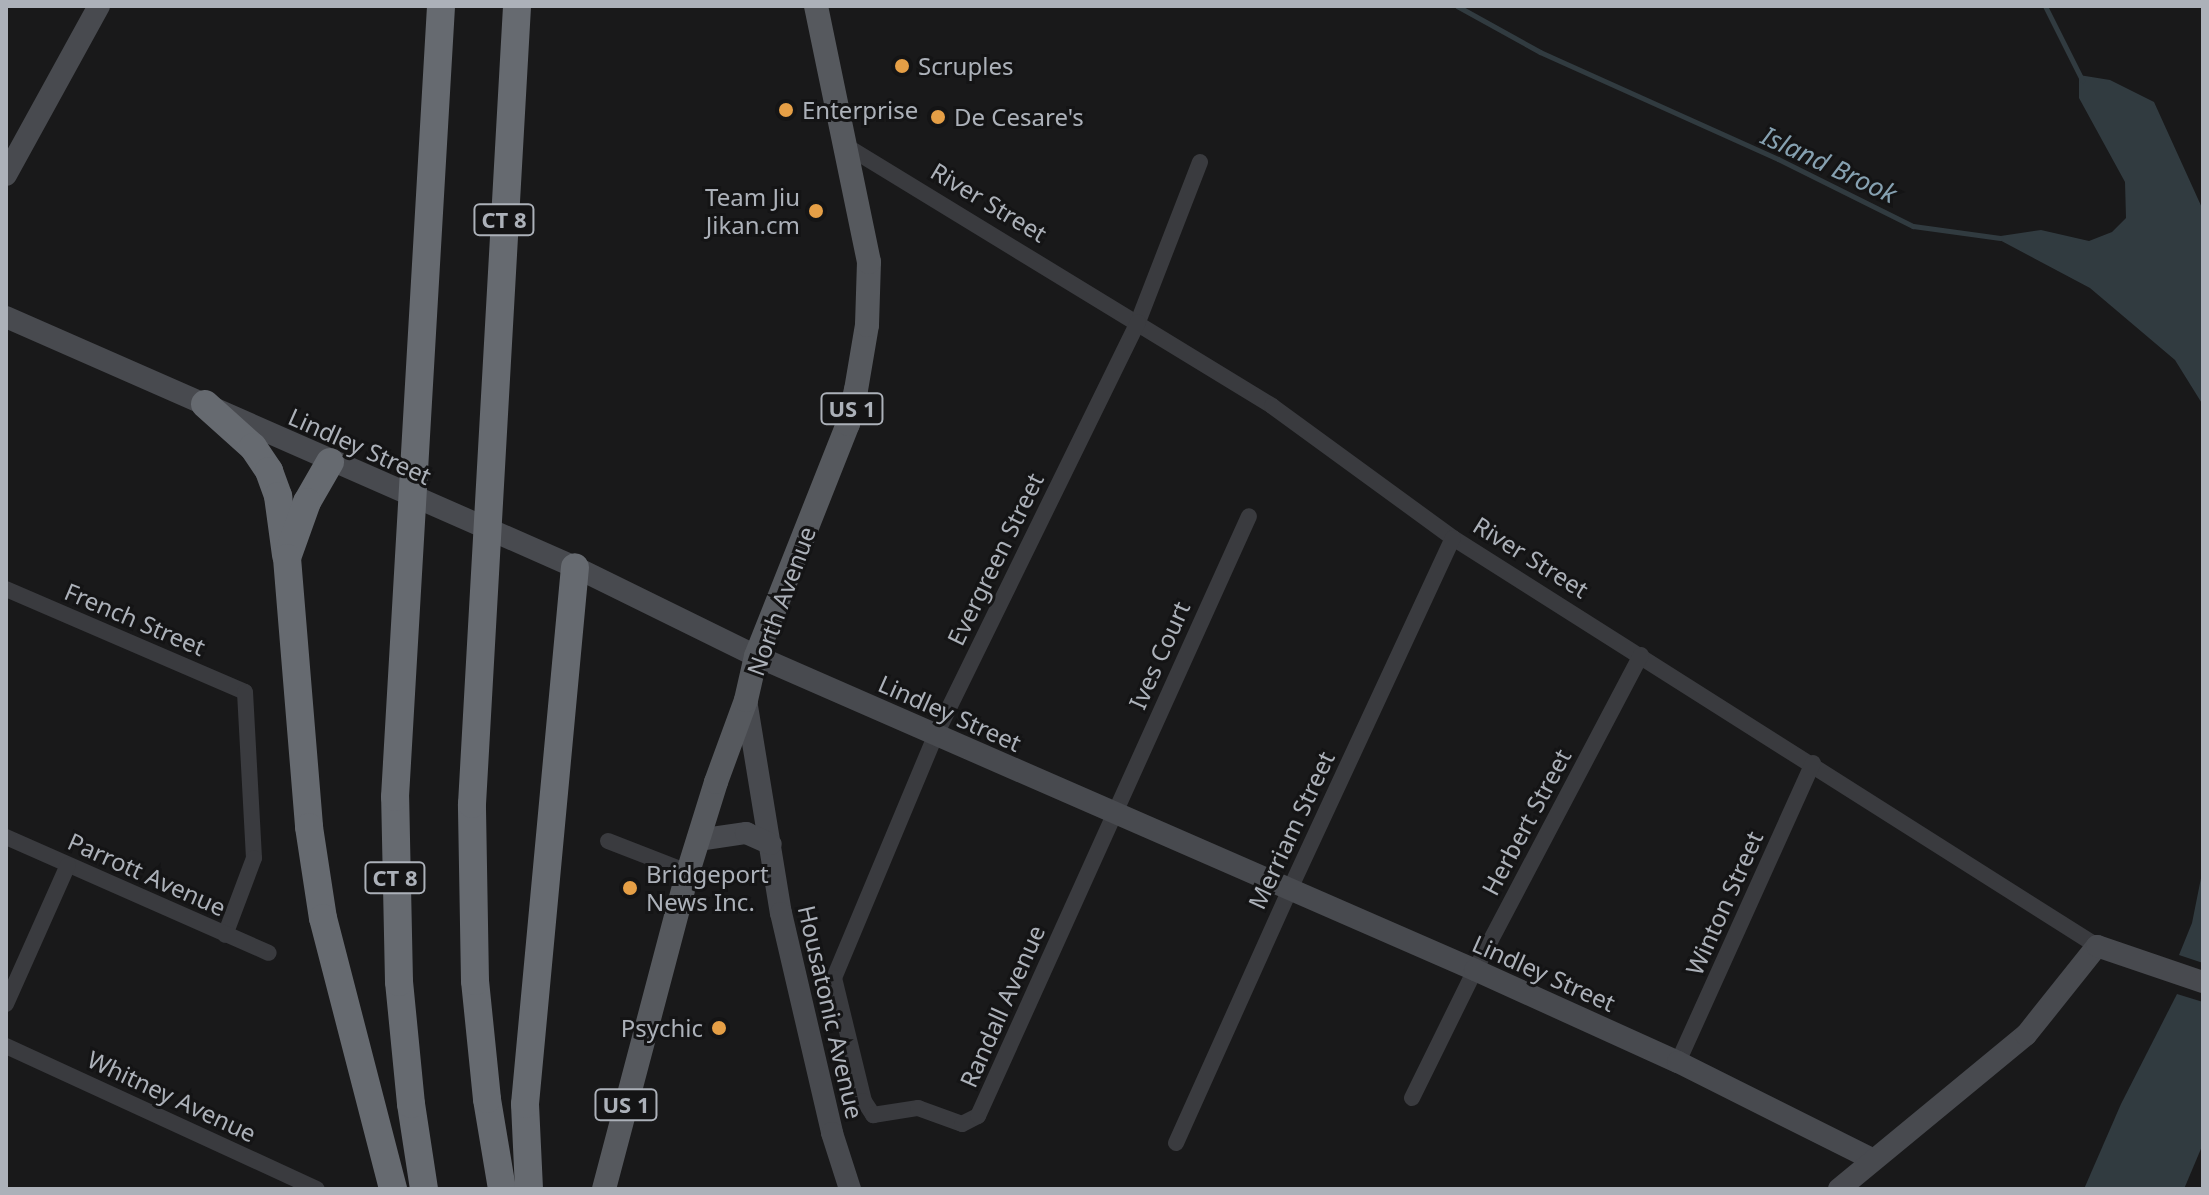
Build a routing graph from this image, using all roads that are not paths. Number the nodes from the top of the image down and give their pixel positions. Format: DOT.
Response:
graph roads {
  1 [pos="99,6"];
  2 [pos="441,6"];
  3 [pos="517,6"];
  4 [pos="816,6"];
  5 [pos="848,147"];
  6 [pos="1200,162"];
  7 [pos="6,175"];
  8 [pos="6,317"];
  9 [pos="1138,322"];
  10 [pos="205,404"];
  11 [pos="330,462"];
  12 [pos="1249,516"];
  13 [pos="1453,538"];
  14 [pos="287,558"];
  15 [pos="575,567"];
  16 [pos="6,589"];
  17 [pos="1641,655"];
  18 [pos="756,656"];
  19 [pos="746,700"];
  20 [pos="936,734"];
  21 [pos="1813,763"];
  22 [pos="1114,813"];
  23 [pos="6,837"];
  24 [pos="698,840"];
  25 [pos="608,841"];
  26 [pos="771,844"];
  27 [pos="68,865"];
  28 [pos="688,872"];
  29 [pos="1290,889"];
  30 [pos="225,935"];
  31 [pos="2108,950"];
  32 [pos="269,953"];
  33 [pos="1475,970"];
  34 [pos="834,978"];
  35 [pos="2203,982"];
  36 [pos="6,1004"];
  37 [pos="6,1046"];
  38 [pos="1678,1062"];
  39 [pos="1412,1098"];
  40 [pos="1176,1143"];
  41 [pos="1872,1159"];
  42 [pos="317,1189"];
  43 [pos="393,1189"];
  44 [pos="424,1189"];
  45 [pos="502,1189"];
  46 [pos="529,1189"];
  47 [pos="604,1189"];
  48 [pos="850,1189"];
  49 [pos="1839,1189"];
  1 -- 7 [label="main road"];
  2 -- 44 [label="highway, CT 8"];
  3 -- 45 [label="highway, CT 8"];
  4 -- 5 [label="main road, North Avenue / US 1"];
  5 -- 9 [label="street, River Street"];
  5 -- 18 [label="main road, North Avenue / US 1"];
  6 -- 9 [label="street, Evergreen Street"];
  8 -- 10 [label="main road, Lindley Street"];
  9 -- 13 [label="street, River Street"];
  9 -- 20 [label="street, Evergreen Street"];
  10 -- 11 [label="main road, Lindley Street"];
  10 -- 14 [label="highway"];
  11 -- 14 [label="highway"];
  11 -- 15 [label="main road, Lindley Street"];
  12 -- 22 [label="street, Ives Court"];
  13 -- 17 [label="street, River Street"];
  13 -- 29 [label="street, Merriam Street"];
  14 -- 43 [label="highway"];
  15 -- 18 [label="main road, Lindley Street"];
  15 -- 46 [label="highway"];
  16 -- 30 [label="street, French Street"];
  17 -- 21 [label="street, River Street"];
  17 -- 33 [label="street, Herbert Street"];
  18 -- 19 [label="main road, North Avenue / US 1"];
  18 -- 20 [label="main road, Lindley Street"];
  19 -- 24 [label="main road, North Avenue / US 1"];
  19 -- 26 [label="main road, Housatonic Avenue"];
  20 -- 22 [label="main road, Lindley Street"];
  20 -- 34 [label="street, Evergreen Street"];
  21 -- 31 [label="street, River Street"];
  21 -- 38 [label="street, Winton Street"];
  22 -- 29 [label="main road, Lindley Street"];
  22 -- 34 [label="street, Randall Avenue"];
  23 -- 27 [label="street, Parrott Avenue"];
  24 -- 26 [label="main road"];
  24 -- 28 [label="main road, North Avenue / US 1"];
  25 -- 28 [label="street"];
  26 -- 48 [label="main road, Housatonic Avenue"];
  27 -- 30 [label="street, Parrott Avenue"];
  27 -- 36 [label="street"];
  28 -- 47 [label="main road, North Avenue / US 1"];
  29 -- 33 [label="main road, Lindley Street"];
  29 -- 40 [label="street, Merriam Street"];
  30 -- 32 [label="street, Parrott Avenue"];
  31 -- 35 [label="main road, River Street"];
  31 -- 41 [label="main road"];
  33 -- 38 [label="main road, Lindley Street"];
  33 -- 39 [label="street, Herbert Street"];
  37 -- 42 [label="street, Whitney Avenue"];
  38 -- 41 [label="main road, Lindley Street"];
  41 -- 49 [label="main road"];
}
